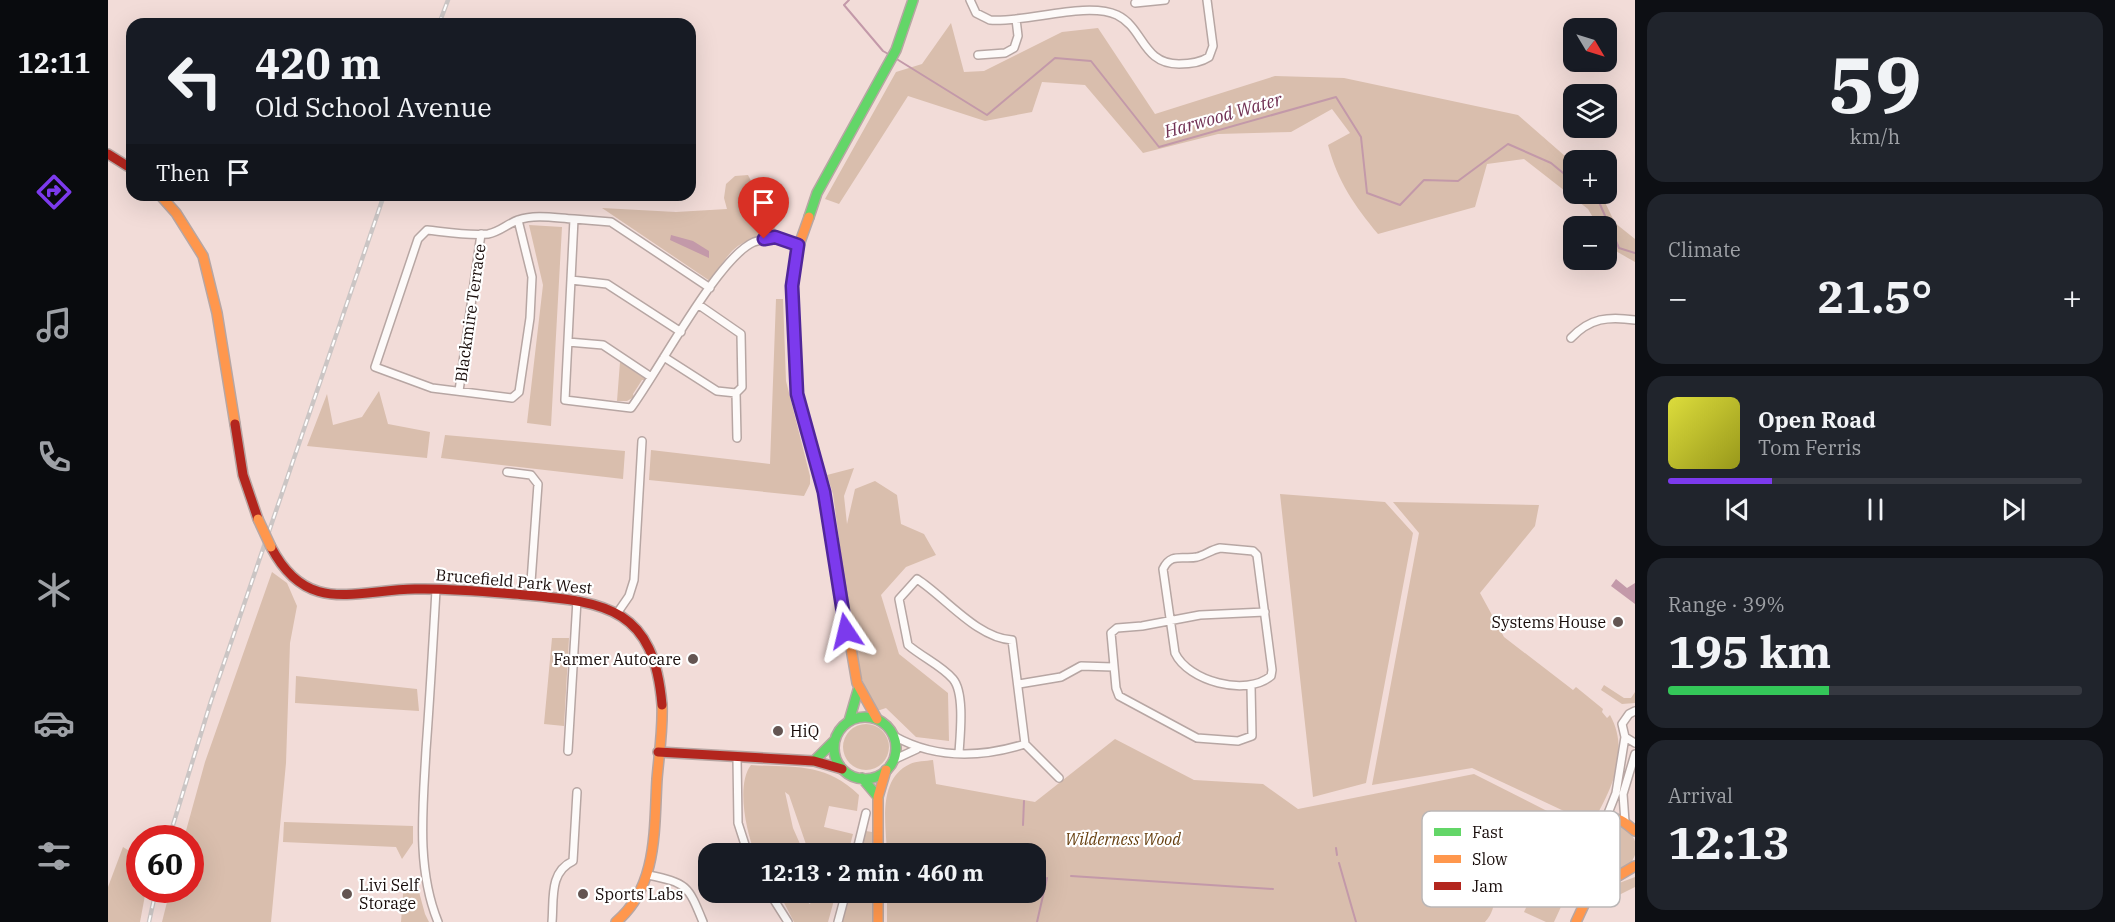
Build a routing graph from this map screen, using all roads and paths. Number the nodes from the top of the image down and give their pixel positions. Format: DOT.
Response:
graph roads {
  1 [pos="913,0"];
  2 [pos="970,0"];
  3 [pos="1165,0"];
  4 [pos="1207,0"];
  5 [pos="1135,3"];
  6 [pos="1016,19"];
  7 [pos="978,55"];
  8 [pos="108,154"];
  9 [pos="126,165"];
  10 [pos="165,201"];
  11 [pos="574,219"];
  12 [pos="518,220"];
  13 [pos="481,234"];
  14 [pos="798,245"];
  15 [pos="571,280"];
  16 [pos="710,288"];
  17 [pos="699,305"];
  18 [pos="1635,320"];
  19 [pos="681,332"];
  20 [pos="1571,338"];
  21 [pos="568,342"];
  22 [pos="664,357"];
  23 [pos="651,377"];
  24 [pos="459,391"];
  25 [pos="736,393"];
  26 [pos="737,438"];
  27 [pos="642,441"];
  28 [pos="507,472"];
  29 [pos="436,590"];
  30 [pos="530,596"];
  31 [pos="577,600"];
  32 [pos="618,612"];
  33 [pos="1265,612"];
  34 [pos="1170,621"];
  35 [pos="1113,667"];
  36 [pos="1019,684"];
  37 [pos="1251,686"];
  38 [pos="858,690"];
  39 [pos="1635,711"];
  40 [pos="877,719"];
  41 [pos="849,721"];
  42 [pos="894,736"];
  43 [pos="1625,736"];
  44 [pos="835,740"];
  45 [pos="1635,743"];
  46 [pos="1025,744"];
  47 [pos="917,749"];
  48 [pos="568,752"];
  49 [pos="658,752"];
  50 [pos="959,753"];
  51 [pos="1635,754"];
  52 [pos="737,758"];
  53 [pos="893,760"];
  54 [pos="814,761"];
  55 [pos="842,769"];
  56 [pos="886,770"];
  57 [pos="862,778"];
  58 [pos="1059,778"];
  59 [pos="576,792"];
  60 [pos="879,797"];
  61 [pos="1609,811"];
  62 [pos="866,813"];
  63 [pos="1620,822"];
  64 [pos="1625,822"];
  65 [pos="1635,831"];
  66 [pos="744,843"];
  67 [pos="859,843"];
  68 [pos="879,843"];
  69 [pos="1635,867"];
  70 [pos="1620,874"];
  71 [pos="648,875"];
  72 [pos="776,903"];
  73 [pos="843,903"];
  74 [pos="879,903"];
  75 [pos="1583,907"];
  76 [pos="438,922"];
  77 [pos="552,922"];
  78 [pos="616,922"];
  79 [pos="703,922"];
  80 [pos="788,922"];
  81 [pos="837,922"];
  82 [pos="879,922"];
  83 [pos="1576,922"];
  1 -- 14 [label="street"];
  2 -- 6 [label="street"];
  3 -- 5 [label="street"];
  4 -- 6 [label="street"];
  6 -- 7 [label="street"];
  8 -- 9 [label="street"];
  10 -- 29 [label="street, Brucefield Park West, bridge"];
  11 -- 12 [label="street"];
  11 -- 15 [label="street"];
  11 -- 16 [label="street"];
  12 -- 13 [label="street"];
  12 -- 24 [label="street"];
  13 -- 24 [label="street, Blackmire Terrace"];
  13 -- 24 [label="street"];
  14 -- 16 [label="street"];
  14 -- 38 [label="street"];
  15 -- 19 [label="street"];
  15 -- 21 [label="street"];
  16 -- 17 [label="street"];
  17 -- 19 [label="street"];
  17 -- 25 [label="street"];
  18 -- 20 [label="street"];
  19 -- 22 [label="street"];
  21 -- 23 [label="street"];
  21 -- 23 [label="street"];
  22 -- 23 [label="street"];
  22 -- 25 [label="street"];
  25 -- 26 [label="street"];
  27 -- 32 [label="street"];
  28 -- 30 [label="street"];
  29 -- 30 [label="street, Brucefield Park West"];
  29 -- 76 [label="street"];
  30 -- 31 [label="street, Brucefield Park West"];
  31 -- 32 [label="street, Brucefield Park West"];
  31 -- 48 [label="street"];
  32 -- 49 [label="street, Brucefield Park West"];
  33 -- 34 [label="street"];
  33 -- 34 [label="street"];
  33 -- 37 [label="street"];
  34 -- 35 [label="street"];
  34 -- 37 [label="street"];
  35 -- 36 [label="street"];
  35 -- 37 [label="street"];
  36 -- 46 [label="street"];
  36 -- 50 [label="street"];
  38 -- 40 [label="street"];
  38 -- 41 [label="street"];
  39 -- 43 [label="street"];
  40 -- 41 [label="street"];
  40 -- 42 [label="street"];
  41 -- 44 [label="street"];
  42 -- 47 [label="street"];
  42 -- 53 [label="street"];
  43 -- 45 [label="street"];
  43 -- 61 [label="street"];
  44 -- 54 [label="street"];
  44 -- 55 [label="street"];
  46 -- 50 [label="street"];
  46 -- 58 [label="street"];
  47 -- 50 [label="street"];
  47 -- 53 [label="street"];
  49 -- 52 [label="street"];
  49 -- 71 [label="street, Brucefield Park West"];
  51 -- 64 [label="street"];
  52 -- 54 [label="street"];
  52 -- 66 [label="street"];
  53 -- 56 [label="street"];
  54 -- 55 [label="street"];
  55 -- 57 [label="street"];
  56 -- 57 [label="street"];
  56 -- 60 [label="street"];
  57 -- 60 [label="street"];
  59 -- 77 [label="street"];
  60 -- 68 [label="street"];
  62 -- 67 [label="street"];
  63 -- 64 [label="street"];
  64 -- 65 [label="street"];
  69 -- 70 [label="street"];
  71 -- 78 [label="street, Brucefield Park West"];
  71 -- 79 [label="street"];
  72 -- 80 [label="street"];
  73 -- 81 [label="street"];
  74 -- 82 [label="street"];
  75 -- 83 [label="street"];
}
